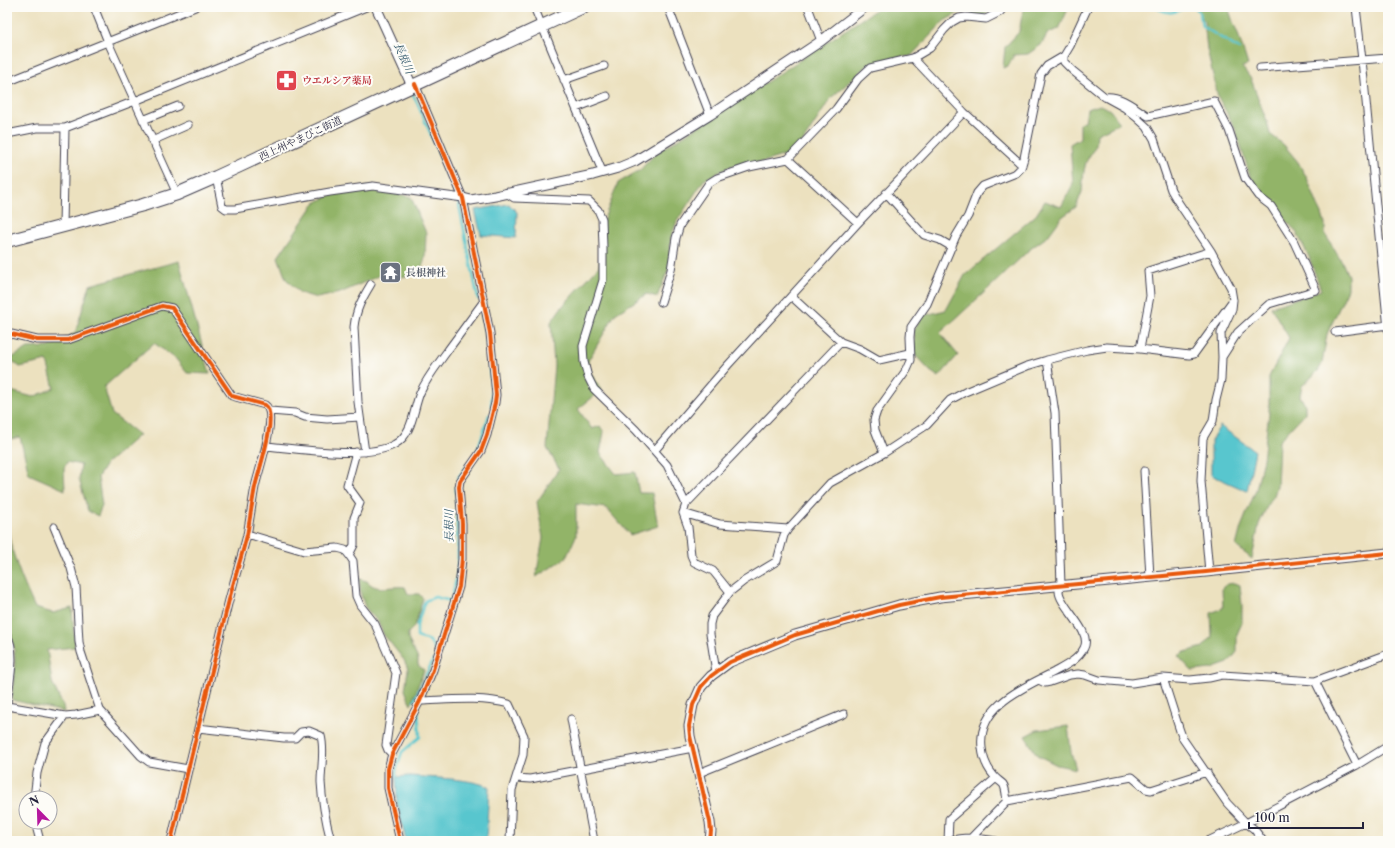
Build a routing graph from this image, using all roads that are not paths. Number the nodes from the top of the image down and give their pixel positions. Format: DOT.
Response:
graph roads {
  1 [pos="94,7"];
  2 [pos="195,7"];
  3 [pos="366,7"];
  4 [pos="376,7"];
  5 [pos="534,7"];
  6 [pos="583,7"];
  7 [pos="668,7"];
  8 [pos="808,7"];
  9 [pos="865,7"];
  10 [pos="1004,7"];
  11 [pos="1088,7"];
  12 [pos="1356,7"];
  13 [pos="542,26"];
  14 [pos="821,41"];
  15 [pos="108,42"];
  16 [pos="1064,56"];
  17 [pos="913,58"];
  18 [pos="1388,58"];
  19 [pos="1362,60"];
  20 [pos="604,66"];
  21 [pos="1260,68"];
  22 [pos="564,80"];
  23 [pos="7,82"];
  24 [pos="414,85"];
  25 [pos="607,96"];
  26 [pos="1105,97"];
  27 [pos="135,101"];
  28 [pos="178,106"];
  29 [pos="576,108"];
  30 [pos="964,112"];
  31 [pos="710,115"];
  32 [pos="143,120"];
  33 [pos="188,125"];
  34 [pos="65,128"];
  35 [pos="7,134"];
  36 [pos="152,141"];
  37 [pos="788,159"];
  38 [pos="1022,165"];
  39 [pos="602,171"];
  40 [pos="216,177"];
  41 [pos="506,193"];
  42 [pos="886,193"];
  43 [pos="177,194"];
  44 [pos="463,198"];
  45 [pos="858,223"];
  46 [pos="63,226"];
  47 [pos="7,241"];
  48 [pos="952,247"];
  49 [pos="1211,251"];
  50 [pos="372,284"];
  51 [pos="791,296"];
  52 [pos="1233,300"];
  53 [pos="484,301"];
  54 [pos="662,302"];
  55 [pos="1388,325"];
  56 [pos="1388,329"];
  57 [pos="1335,332"];
  58 [pos="7,333"];
  59 [pos="841,342"];
  60 [pos="1140,349"];
  61 [pos="910,353"];
  62 [pos="1222,357"];
  63 [pos="1047,360"];
  64 [pos="270,412"];
  65 [pos="360,417"];
  66 [pos="266,446"];
  67 [pos="655,450"];
  68 [pos="356,452"];
  69 [pos="365,452"];
  70 [pos="884,453"];
  71 [pos="1144,472"];
  72 [pos="686,504"];
  73 [pos="684,513"];
  74 [pos="54,527"];
  75 [pos="788,529"];
  76 [pos="247,534"];
  77 [pos="1388,553"];
  78 [pos="349,555"];
  79 [pos="1209,572"];
  80 [pos="1150,577"];
  81 [pos="1061,585"];
  82 [pos="730,592"];
  83 [pos="7,635"];
  84 [pos="1388,654"];
  85 [pos="716,672"];
  86 [pos="1163,678"];
  87 [pos="1040,680"];
  88 [pos="1315,681"];
  89 [pos="420,701"];
  90 [pos="7,704"];
  91 [pos="100,710"];
  92 [pos="844,714"];
  93 [pos="65,716"];
  94 [pos="571,719"];
  95 [pos="198,728"];
  96 [pos="1388,746"];
  97 [pos="692,748"];
  98 [pos="392,754"];
  99 [pos="1356,765"];
  100 [pos="188,769"];
  101 [pos="581,770"];
  102 [pos="1206,772"];
  103 [pos="699,773"];
  104 [pos="516,778"];
  105 [pos="996,778"];
  106 [pos="35,790"];
  107 [pos="1007,801"];
  108 [pos="1246,823"];
  109 [pos="37,830"];
  110 [pos="972,837"];
  111 [pos="983,840"];
  112 [pos="40,841"];
  113 [pos="171,841"];
  114 [pos="331,841"];
  115 [pos="400,841"];
  116 [pos="510,841"];
  117 [pos="594,841"];
  118 [pos="710,841"];
  119 [pos="948,841"];
  120 [pos="996,841"];
  121 [pos="1208,841"];
  122 [pos="1263,841"];
  1 -- 15 [label="street"];
  2 -- 15 [label="street"];
  3 -- 27 [label="street"];
  4 -- 24 [label="street"];
  5 -- 13 [label="street"];
  6 -- 13 [label="highway, 西上州やまびこ街道"];
  7 -- 31 [label="street"];
  8 -- 14 [label="street"];
  9 -- 14 [label="street"];
  10 -- 17 [label="street"];
  11 -- 16 [label="street"];
  12 -- 19 [label="street"];
  13 -- 22 [label="street"];
  13 -- 24 [label="highway, 西上州やまびこ街道"];
  14 -- 31 [label="street"];
  15 -- 23 [label="street"];
  15 -- 27 [label="street"];
  16 -- 26 [label="street"];
  16 -- 38 [label="street"];
  17 -- 30 [label="street"];
  17 -- 37 [label="street"];
  18 -- 19 [label="street"];
  19 -- 21 [label="street"];
  19 -- 55 [label="street"];
  20 -- 22 [label="street"];
  22 -- 29 [label="street"];
  24 -- 40 [label="highway, 西上州やまびこ街道"];
  24 -- 44 [label="street"];
  25 -- 29 [label="street"];
  26 -- 49 [label="street"];
  26 -- 62 [label="street"];
  27 -- 32 [label="street"];
  27 -- 34 [label="street"];
  28 -- 32 [label="street"];
  29 -- 39 [label="street"];
  30 -- 38 [label="street"];
  30 -- 42 [label="street"];
  31 -- 39 [label="street"];
  32 -- 36 [label="street"];
  33 -- 36 [label="street"];
  34 -- 35 [label="street"];
  34 -- 46 [label="street"];
  36 -- 43 [label="street"];
  37 -- 45 [label="street"];
  37 -- 54 [label="street"];
  38 -- 48 [label="street"];
  39 -- 41 [label="street"];
  40 -- 43 [label="highway, 西上州やまびこ街道"];
  40 -- 44 [label="street"];
  41 -- 44 [label="street"];
  41 -- 67 [label="street"];
  42 -- 45 [label="street"];
  42 -- 48 [label="street"];
  43 -- 46 [label="highway, 西上州やまびこ街道"];
  44 -- 53 [label="street"];
  45 -- 51 [label="street"];
  46 -- 47 [label="highway, 西上州やまびこ街道"];
  48 -- 61 [label="street"];
  49 -- 52 [label="street"];
  49 -- 60 [label="street"];
  50 -- 65 [label="street"];
  51 -- 59 [label="street"];
  51 -- 67 [label="street"];
  52 -- 60 [label="street"];
  52 -- 62 [label="street"];
  53 -- 69 [label="street"];
  53 -- 89 [label="street"];
  55 -- 56 [label="street"];
  55 -- 57 [label="street"];
  58 -- 64 [label="street"];
  59 -- 61 [label="street"];
  59 -- 72 [label="street"];
  60 -- 63 [label="street"];
  61 -- 70 [label="street"];
  62 -- 79 [label="street"];
  63 -- 70 [label="street"];
  63 -- 81 [label="street"];
  64 -- 65 [label="street"];
  64 -- 66 [label="street"];
  65 -- 69 [label="street"];
  66 -- 68 [label="street"];
  66 -- 76 [label="street"];
  67 -- 72 [label="street"];
  68 -- 69 [label="street"];
  68 -- 78 [label="street"];
  70 -- 75 [label="street"];
  71 -- 80 [label="street"];
  72 -- 73 [label="street"];
  73 -- 75 [label="street"];
  73 -- 82 [label="street"];
  74 -- 91 [label="street"];
  75 -- 82 [label="street"];
  76 -- 78 [label="street"];
  76 -- 95 [label="street"];
  77 -- 79 [label="street"];
  78 -- 98 [label="street"];
  79 -- 80 [label="street"];
  80 -- 81 [label="street"];
  81 -- 85 [label="street"];
  81 -- 87 [label="street"];
  82 -- 85 [label="street"];
  83 -- 90 [label="street"];
  84 -- 88 [label="street"];
  85 -- 97 [label="street"];
  86 -- 87 [label="street"];
  86 -- 88 [label="street"];
  86 -- 102 [label="street"];
  87 -- 105 [label="street"];
  88 -- 99 [label="street"];
  89 -- 98 [label="street"];
  89 -- 104 [label="street"];
  90 -- 93 [label="street"];
  91 -- 93 [label="street"];
  91 -- 100 [label="street"];
  92 -- 103 [label="street"];
  93 -- 106 [label="street"];
  94 -- 101 [label="street"];
  95 -- 100 [label="street"];
  95 -- 114 [label="street"];
  96 -- 99 [label="street"];
  97 -- 101 [label="street"];
  97 -- 103 [label="street"];
  98 -- 115 [label="street"];
  99 -- 108 [label="street"];
  100 -- 113 [label="street"];
  101 -- 104 [label="street"];
  101 -- 117 [label="street"];
  102 -- 107 [label="street"];
  102 -- 108 [label="street"];
  103 -- 118 [label="street"];
  104 -- 116 [label="street"];
  105 -- 107 [label="street"];
  105 -- 119 [label="street"];
  107 -- 110 [label="street"];
  108 -- 121 [label="street"];
  108 -- 122 [label="street"];
  109 -- 112 [label="street"];
  110 -- 111 [label="street"];
  110 -- 119 [label="street"];
  111 -- 120 [label="street"];
}
